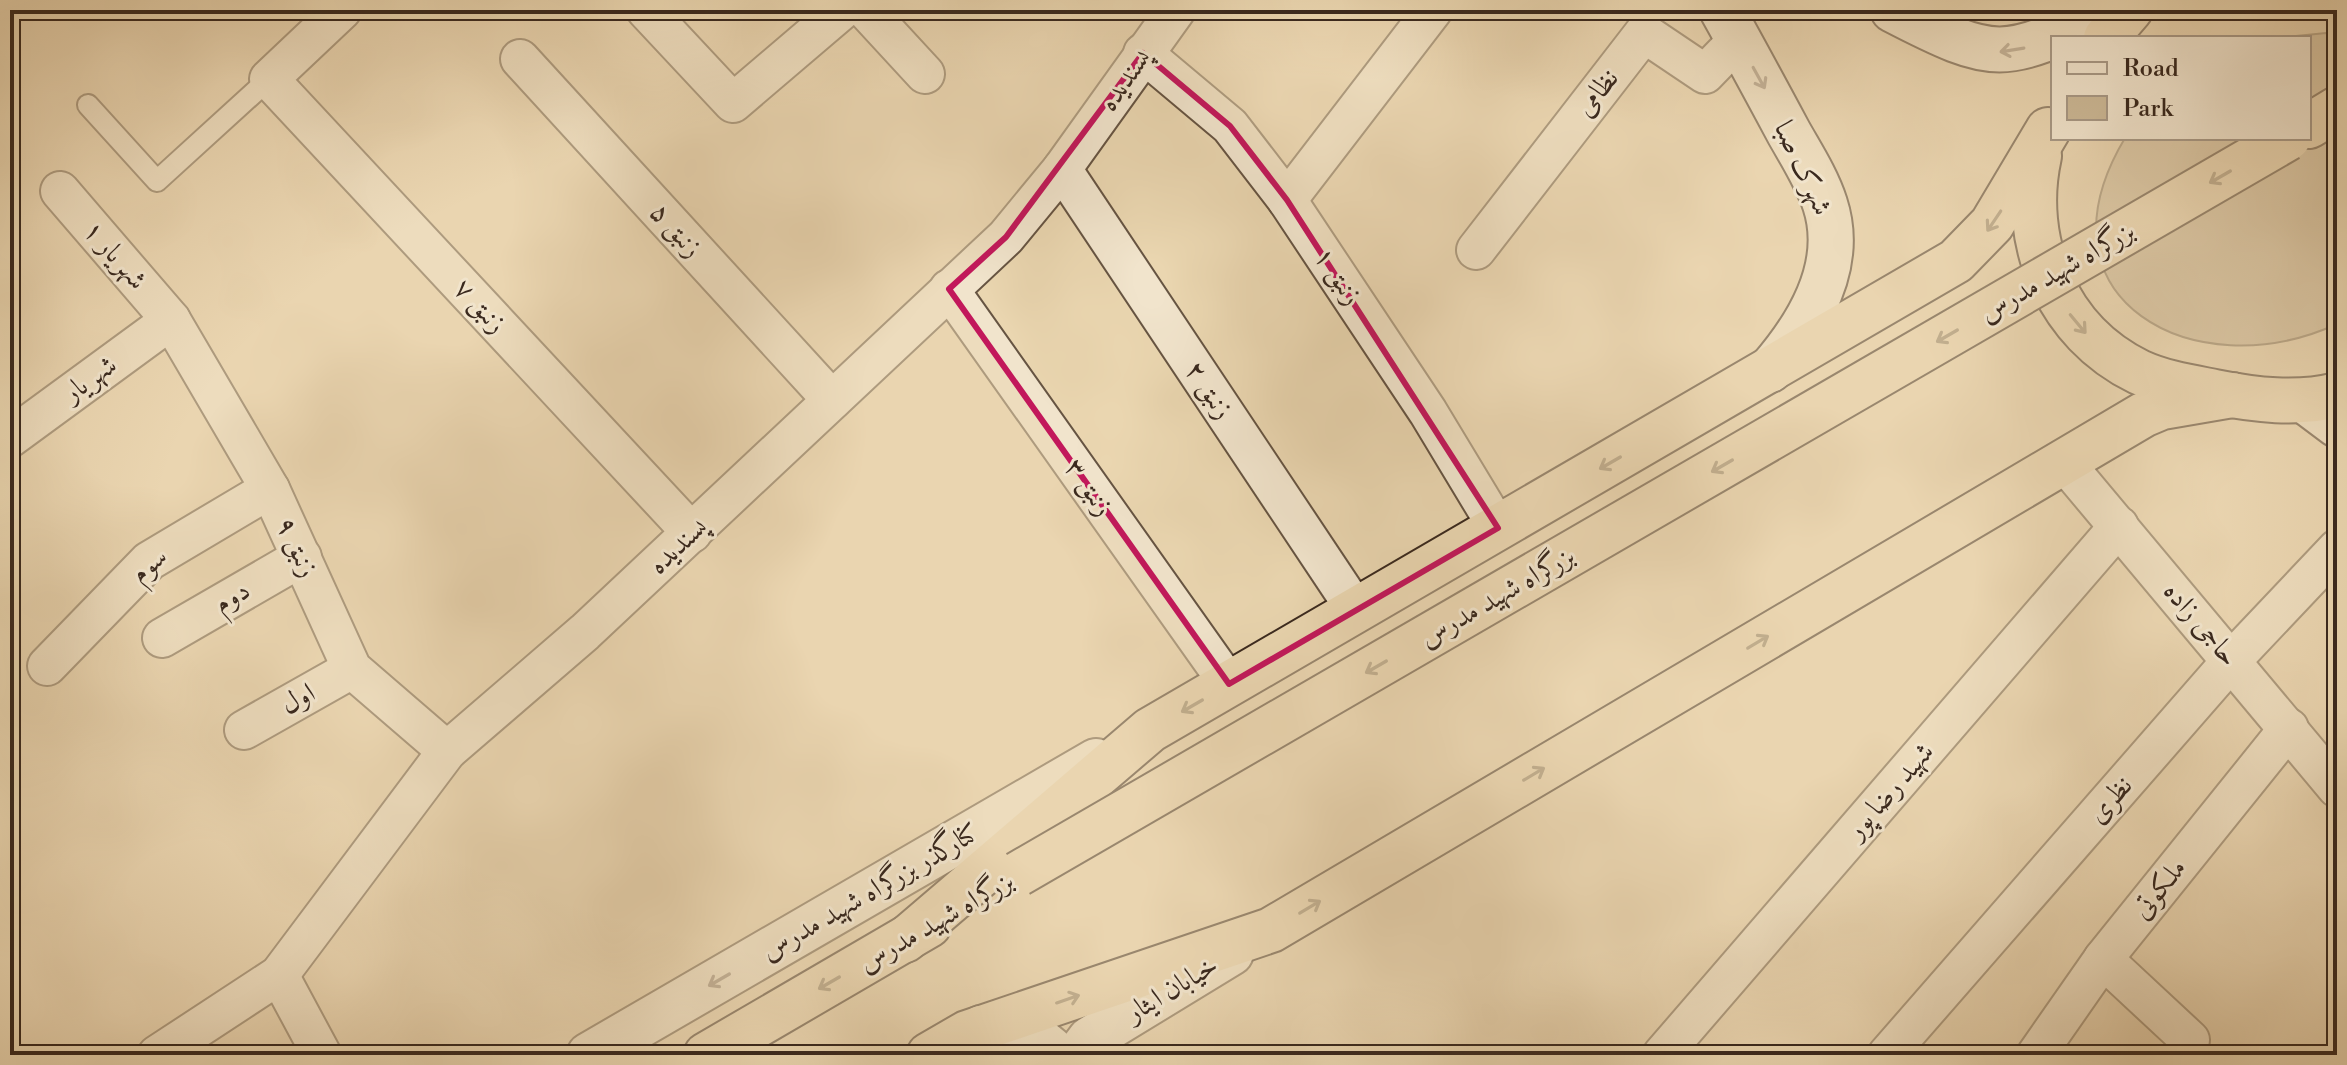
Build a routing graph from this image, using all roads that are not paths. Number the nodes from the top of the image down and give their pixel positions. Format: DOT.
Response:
graph roads {
  1 [pos="342,10"];
  2 [pos="646,10"];
  3 [pos="842,10"];
  4 [pos="866,10"];
  5 [pos="1176,10"];
  6 [pos="1433,10"];
  7 [pos="1893,10"];
  8 [pos="2110,10"];
  9 [pos="2130,10"];
  10 [pos="1730,25"];
  11 [pos="2055,36"];
  12 [pos="2108,36"];
  13 [pos="2051,38"];
  14 [pos="1143,53"];
  15 [pos="520,59"];
  16 [pos="925,74"];
  17 [pos="269,79"];
  18 [pos="88,105"];
  19 [pos="2337,109"];
  20 [pos="2051,125"];
  21 [pos="2311,125"];
  22 [pos="2285,140"];
  23 [pos="1062,169"];
  24 [pos="60,191"];
  25 [pos="1287,200"];
  26 [pos="1476,250"];
  27 [pos="949,289"];
  28 [pos="171,320"];
  29 [pos="1770,370"];
  30 [pos="2232,395"];
  31 [pos="832,400"];
  32 [pos="2326,407"];
  33 [pos="10,438"];
  34 [pos="2064,462"];
  35 [pos="270,489"];
  36 [pos="2119,526"];
  37 [pos="1498,528"];
  38 [pos="692,533"];
  39 [pos="2337,549"];
  40 [pos="302,557"];
  41 [pos="1356,610"];
  42 [pos="162,638"];
  43 [pos="2232,660"];
  44 [pos="47,666"];
  45 [pos="352,669"];
  46 [pos="1229,684"];
  47 [pos="2289,728"];
  48 [pos="244,730"];
  49 [pos="1150,730"];
  50 [pos="447,751"];
  51 [pos="2337,788"];
  52 [pos="1271,930"];
  53 [pos="905,940"];
  54 [pos="2103,959"];
  55 [pos="279,975"];
  56 [pos="981,1028"];
  57 [pos="2190,1040"];
  58 [pos="157,1055"];
  59 [pos="322,1055"];
  60 [pos="589,1055"];
  61 [pos="706,1055"];
  62 [pos="929,1055"];
  63 [pos="1057,1055"];
  64 [pos="1078,1055"];
  65 [pos="1662,1055"];
  66 [pos="1887,1055"];
  67 [pos="2036,1055"];
  1 -- 17 [label="street"];
  2 -- 3 [label="street"];
  4 -- 16 [label="street"];
  5 -- 14 [label="street, پسندیده"];
  6 -- 25 [label="street"];
  13 -- 7 [label="street, one-way"];
  8 -- 11 [label="street, one-way"];
  9 -- 12 [label="highway"];
  10 -- 26 [label="street, نظامی"];
  10 -- 29 [label="street, شهرک صبا, one-way"];
  14 -- 23 [label="street, پسندیده"];
  14 -- 25 [label="street, زنبق ۱"];
  15 -- 31 [label="street, زنبق ۵"];
  17 -- 18 [label="lane"];
  17 -- 38 [label="street, زنبق ۷"];
  19 -- 21 [label="highway"];
  20 -- 29 [label="highway, one-way"];
  20 -- 30 [label="highway, one-way"];
  22 -- 53 [label="highway, بزرگراه شهید مدرس, one-way, bridge"];
  23 -- 27 [label="street, پسندیده"];
  23 -- 41 [label="street, زنبق ۲"];
  24 -- 28 [label="street, شهریار ۱"];
  25 -- 37 [label="street, زنبق ۱"];
  27 -- 31 [label="street, پسندیده"];
  27 -- 46 [label="street, زنبق ۳"];
  28 -- 33 [label="street, شهریار"];
  28 -- 35 [label="street, زنبق ۹"];
  29 -- 37 [label="highway, one-way"];
  30 -- 32 [label="highway"];
  30 -- 34 [label="highway"];
  31 -- 38 [label="street, پسندیده"];
  34 -- 36 [label="street, حاجی زاده"];
  52 -- 34 [label="highway, one-way"];
  35 -- 40 [label="street, زنبق ۹"];
  35 -- 44 [label="street, سوم"];
  36 -- 43 [label="street, حاجی زاده"];
  36 -- 65 [label="street, شهید رضا پور"];
  37 -- 41 [label="highway"];
  38 -- 50 [label="street, پسندیده"];
  39 -- 43 [label="street, نظری"];
  40 -- 42 [label="street, دوم"];
  40 -- 45 [label="street, زنبق ۹"];
  41 -- 46 [label="highway"];
  43 -- 47 [label="street, حاجی زاده"];
  43 -- 66 [label="street, نظری"];
  45 -- 48 [label="street, اول"];
  45 -- 50 [label="street, زنبق ۹"];
  46 -- 49 [label="highway, one-way"];
  47 -- 51 [label="street, حاجی زاده"];
  47 -- 54 [label="street, ملکوتی"];
  49 -- 53 [label="highway"];
  49 -- 60 [label="street, کنارگذر بزرگراه شهید مدرس, one-way"];
  50 -- 55 [label="street, پسندیده"];
  56 -- 52 [label="highway, one-way"];
  52 -- 64 [label="street, خیابان ایثار"];
  53 -- 61 [label="highway, بزرگراه شهید مدرس, one-way"];
  54 -- 57 [label="street"];
  54 -- 67 [label="street, ملکوتی"];
  55 -- 58 [label="street, پسندیده"];
  55 -- 59 [label="street"];
  56 -- 62 [label="highway"];
  56 -- 63 [label="street"];
}
